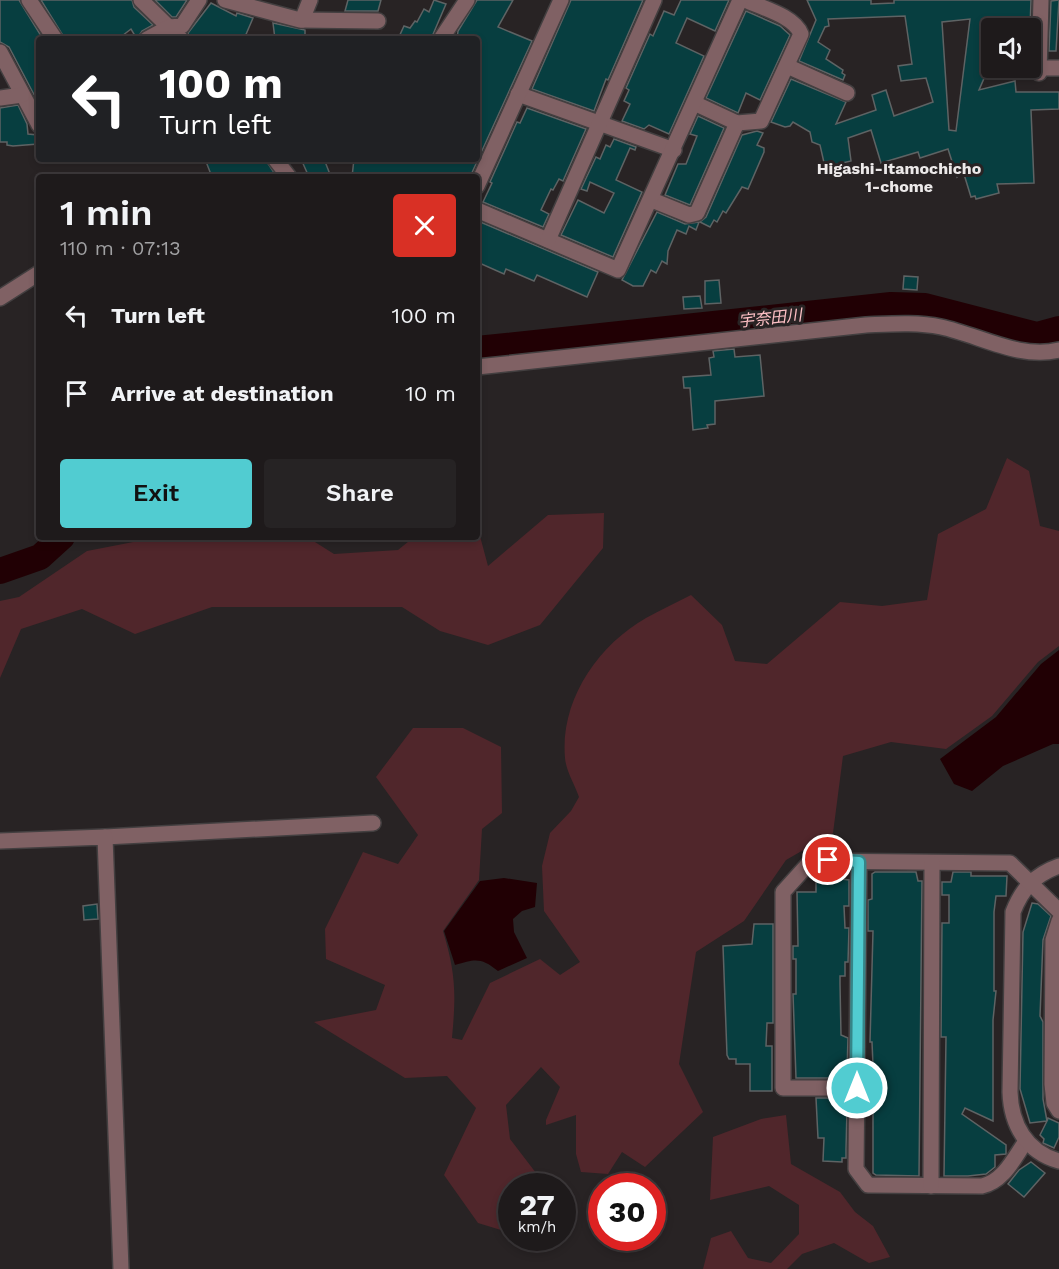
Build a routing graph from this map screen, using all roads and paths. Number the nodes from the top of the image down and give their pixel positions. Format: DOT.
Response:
graph roads {
  1 [pos="29,0"];
  2 [pos="141,0"];
  3 [pos="199,0"];
  4 [pos="225,0"];
  5 [pos="310,0"];
  6 [pos="466,0"];
  7 [pos="561,0"];
  8 [pos="654,0"];
  9 [pos="742,0"];
  10 [pos="1041,0"];
  11 [pos="302,20"];
  12 [pos="378,21"];
  13 [pos="169,27"];
  14 [pos="53,36"];
  15 [pos="152,36"];
  16 [pos="178,36"];
  17 [pos="443,36"];
  18 [pos="0,52"];
  19 [pos="787,66"];
  20 [pos="1059,68"];
  21 [pos="847,93"];
  22 [pos="518,94"];
  23 [pos="22,95"];
  24 [pos="0,98"];
  25 [pos="694,103"];
  26 [pos="36,120"];
  27 [pos="599,123"];
  28 [pos="737,123"];
  29 [pos="674,150"];
  30 [pos="277,162"];
  31 [pos="287,174"];
  32 [pos="480,179"];
  33 [pos="652,200"];
  34 [pos="480,211"];
  35 [pos="548,240"];
  36 [pos="36,275"];
  37 [pos="0,298"];
  38 [pos="1059,350"];
  39 [pos="480,367"];
  40 [pos="373,823"];
  41 [pos="105,837"];
  42 [pos="0,841"];
  43 [pos="859,862"];
  44 [pos="932,862"];
  45 [pos="1059,866"];
  46 [pos="1031,882"];
  47 [pos="1059,912"];
  48 [pos="1059,921"];
  49 [pos="857,1088"];
  50 [pos="1059,1111"];
  51 [pos="1026,1141"];
  52 [pos="1059,1161"];
  53 [pos="931,1186"];
  54 [pos="121,1269"];
  1 -- 14 [label="street"];
  2 -- 13 [label="street"];
  3 -- 13 [label="street"];
  4 -- 11 [label="street"];
  5 -- 11 [label="street"];
  6 -- 17 [label="street"];
  7 -- 22 [label="street"];
  8 -- 27 [label="street"];
  9 -- 19 [label="street"];
  9 -- 25 [label="street"];
  10 -- 20 [label="street"];
  11 -- 12 [label="street"];
  13 -- 15 [label="street"];
  13 -- 16 [label="street"];
  18 -- 23 [label="street"];
  19 -- 21 [label="street"];
  19 -- 28 [label="street"];
  22 -- 27 [label="street"];
  22 -- 32 [label="street"];
  23 -- 24 [label="street"];
  23 -- 26 [label="street"];
  25 -- 28 [label="street"];
  25 -- 29 [label="street"];
  27 -- 29 [label="street"];
  27 -- 35 [label="street"];
  28 -- 33 [label="street"];
  29 -- 33 [label="street"];
  30 -- 31 [label="street"];
  33 -- 35 [label="street"];
  34 -- 35 [label="street"];
  36 -- 37 [label="street"];
  38 -- 39 [label="street"];
  40 -- 41 [label="street"];
  41 -- 42 [label="street"];
  41 -- 54 [label="street"];
  43 -- 44 [label="street"];
  43 -- 49 [label="street"];
  43 -- 49 [label="street"];
  44 -- 46 [label="street"];
  44 -- 53 [label="street"];
  45 -- 46 [label="street"];
  46 -- 47 [label="street"];
  46 -- 51 [label="street"];
  48 -- 50 [label="street"];
  49 -- 53 [label="street"];
  51 -- 52 [label="street"];
  51 -- 53 [label="street"];
}
